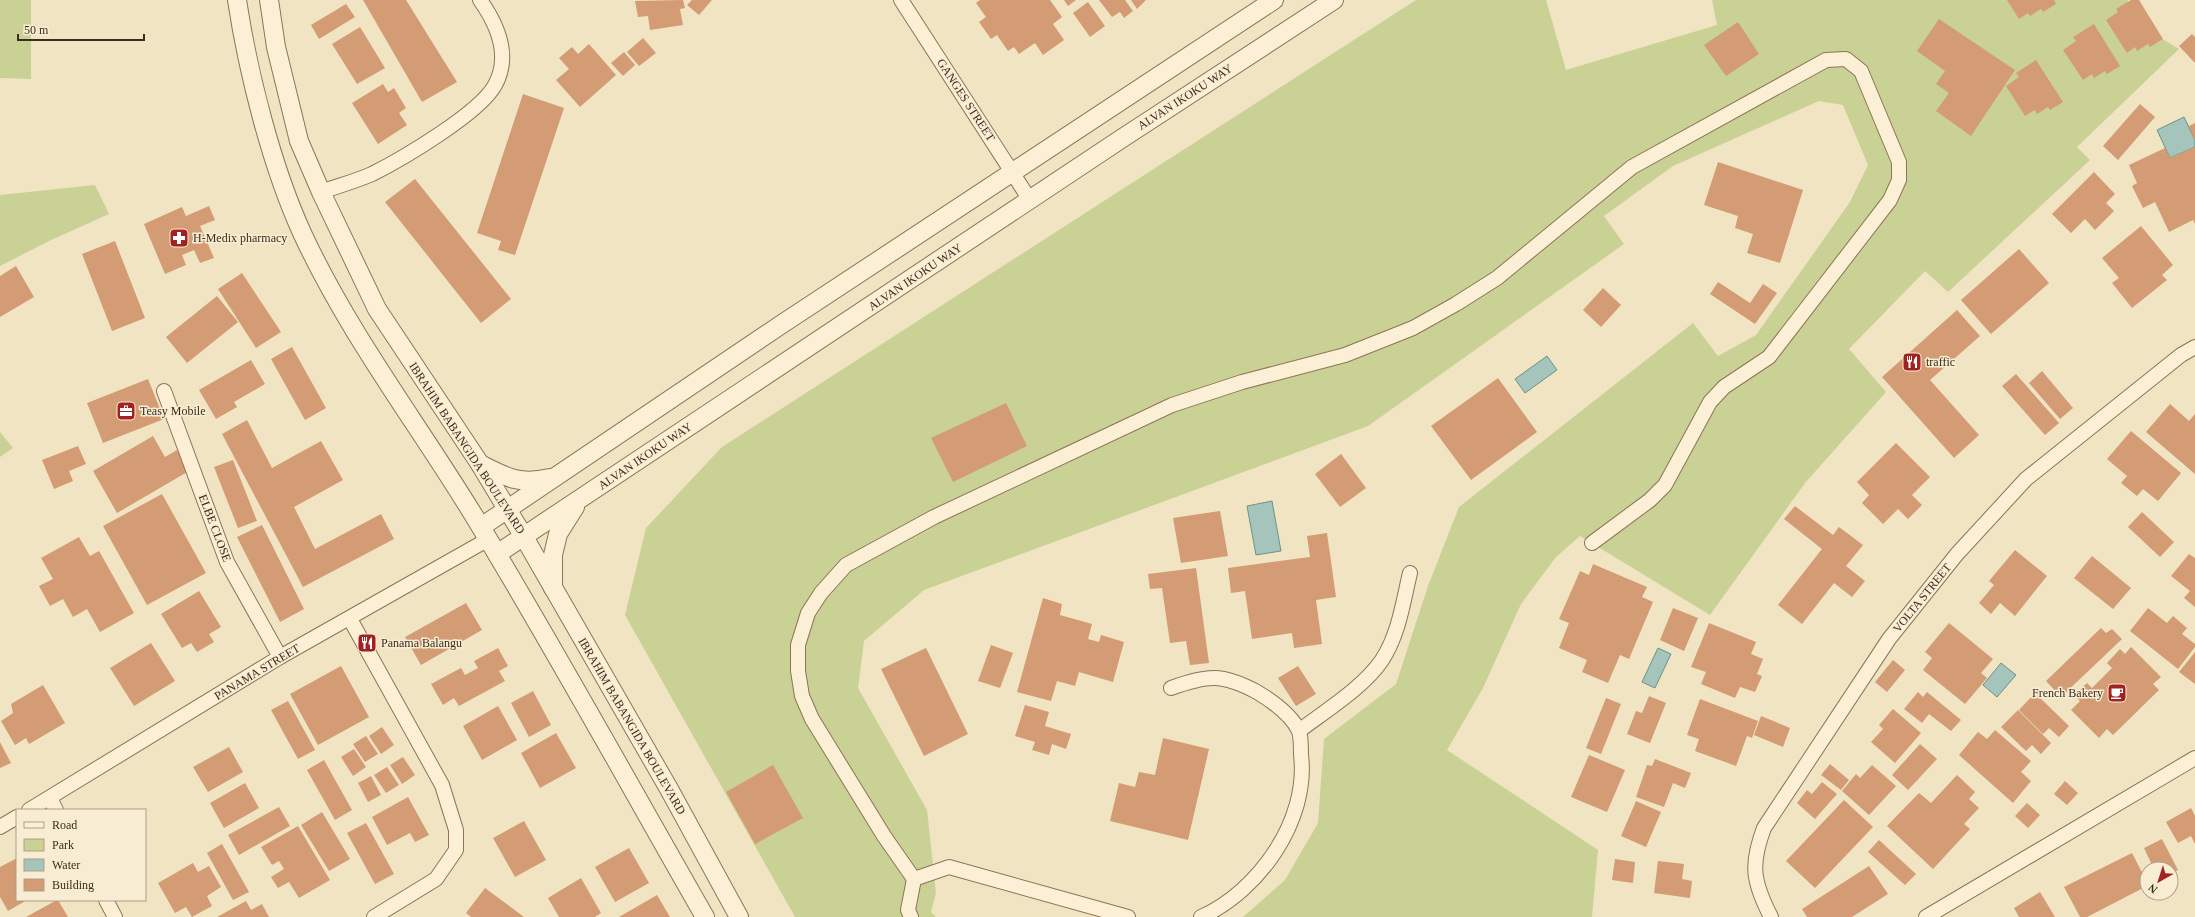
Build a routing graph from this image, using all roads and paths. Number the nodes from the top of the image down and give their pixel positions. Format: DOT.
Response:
graph roads {
  1 [pos="237,0"];
  2 [pos="269,0"];
  3 [pos="480,0"];
  4 [pos="901,0"];
  5 [pos="1274,0"];
  6 [pos="1334,0"];
  7 [pos="1012,171"];
  8 [pos="321,192"];
  9 [pos="1030,200"];
  10 [pos="2195,347"];
  11 [pos="164,391"];
  12 [pos="480,464"];
  13 [pos="559,476"];
  14 [pos="578,501"];
  15 [pos="508,510"];
  16 [pos="524,537"];
  17 [pos="488,541"];
  18 [pos="1592,543"];
  19 [pos="1410,573"];
  20 [pos="553,588"];
  21 [pos="350,619"];
  22 [pos="280,657"];
  23 [pos="1171,688"];
  24 [pos="1299,731"];
  25 [pos="2195,758"];
  26 [pos="53,804"];
  27 [pos="33,809"];
  28 [pos="16,818"];
  29 [pos="0,827"];
  30 [pos="914,879"];
  31 [pos="107,901"];
  32 [pos="116,917"];
  33 [pos="374,917"];
  34 [pos="705,917"];
  35 [pos="739,917"];
  36 [pos="911,917"];
  37 [pos="1128,917"];
  38 [pos="1201,917"];
  39 [pos="1771,917"];
  40 [pos="1926,917"];
  1 -- 17 [label="street"];
  2 -- 8 [label="street, IBRAHIM BABANGIDA BOULEVARD"];
  3 -- 8 [label="street"];
  4 -- 7 [label="street, GANGES STREET"];
  5 -- 7 [label="street"];
  6 -- 9 [label="street, ALVAN IKOKU WAY"];
  7 -- 9 [label="street, GANGES STREET"];
  7 -- 13 [label="street"];
  8 -- 12 [label="street, IBRAHIM BABANGIDA BOULEVARD"];
  9 -- 14 [label="street, ALVAN IKOKU WAY"];
  10 -- 39 [label="street, VOLTA STREET"];
  11 -- 22 [label="street, ELBE CLOSE"];
  12 -- 13 [label="street"];
  12 -- 15 [label="street, IBRAHIM BABANGIDA BOULEVARD"];
  13 -- 15 [label="street"];
  14 -- 16 [label="street, ALVAN IKOKU WAY"];
  14 -- 20 [label="street"];
  15 -- 16 [label="street, IBRAHIM BABANGIDA BOULEVARD"];
  15 -- 17 [label="street"];
  16 -- 17 [label="street, ALVAN IKOKU WAY"];
  16 -- 20 [label="street, IBRAHIM BABANGIDA BOULEVARD"];
  17 -- 21 [label="street, PANAMA STREET"];
  17 -- 34 [label="street"];
  18 -- 30 [label="street"];
  19 -- 24 [label="street"];
  20 -- 35 [label="street, IBRAHIM BABANGIDA BOULEVARD"];
  21 -- 22 [label="street, PANAMA STREET"];
  21 -- 33 [label="street"];
  22 -- 26 [label="street, PANAMA STREET"];
  23 -- 24 [label="street"];
  24 -- 38 [label="street"];
  25 -- 40 [label="street"];
  26 -- 27 [label="street, PANAMA STREET"];
  28 -- 29 [label="street"];
  30 -- 36 [label="street"];
  30 -- 37 [label="street"];
  31 -- 32 [label="street"];
}
